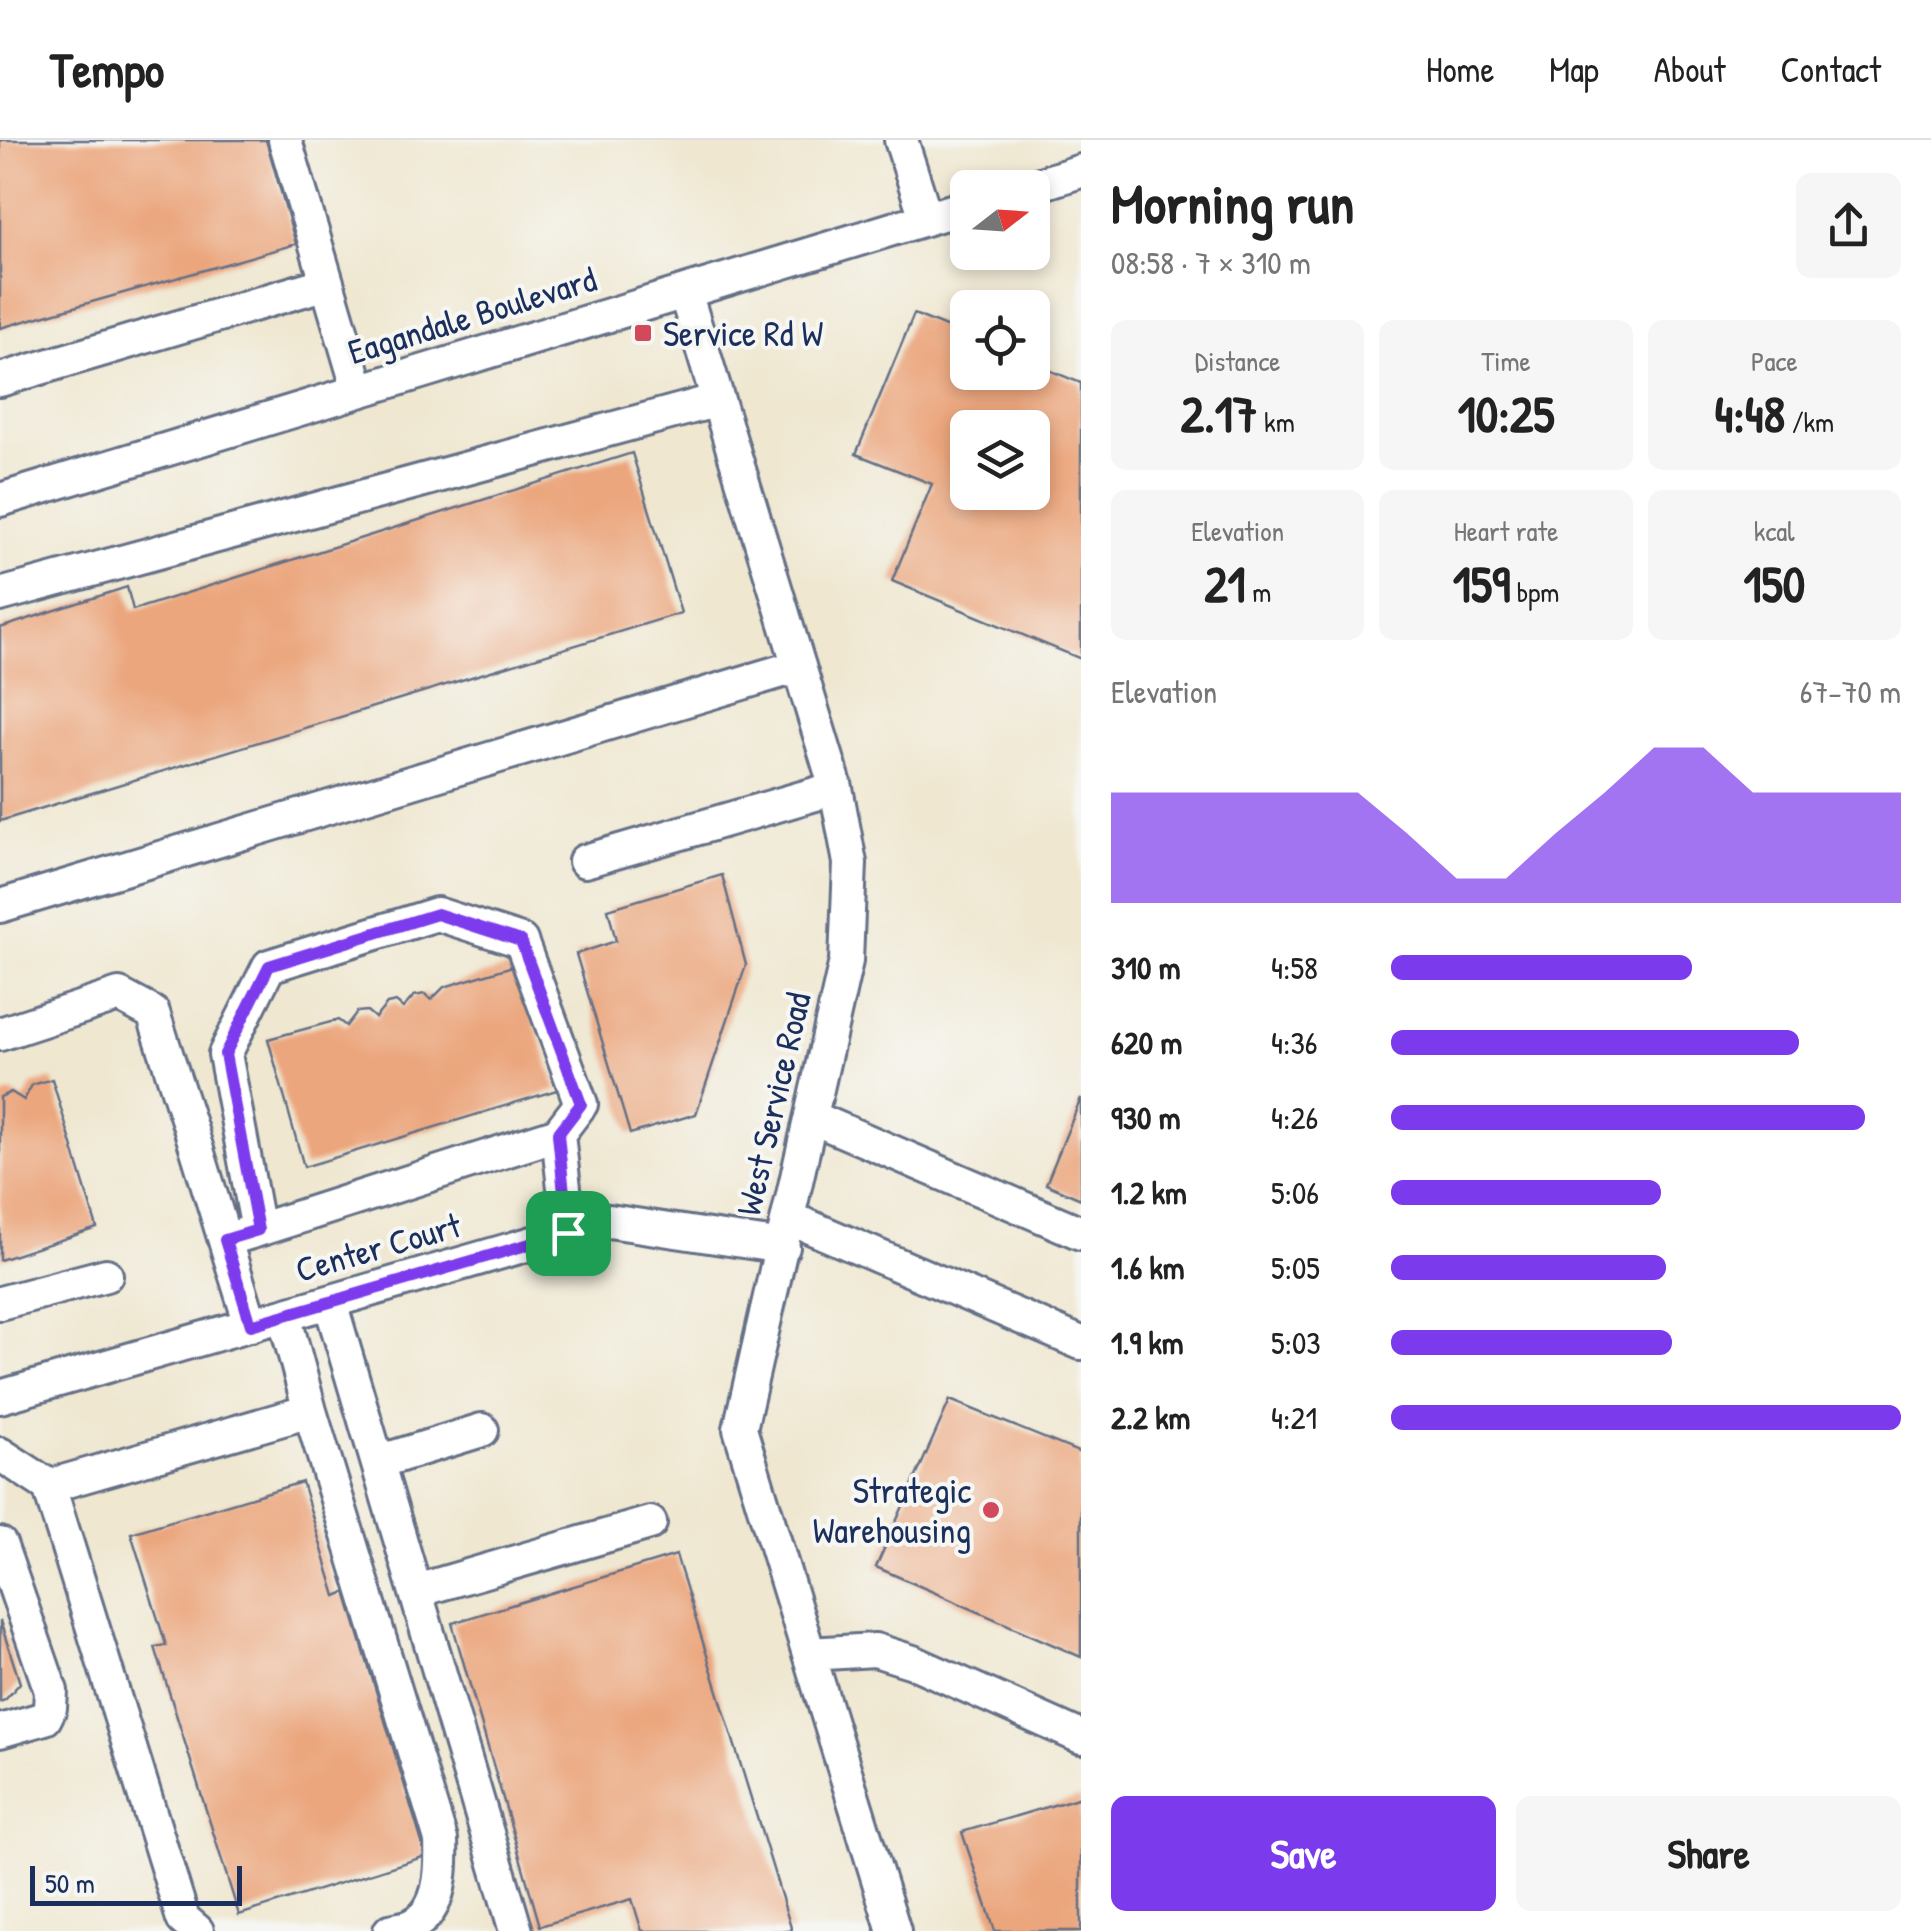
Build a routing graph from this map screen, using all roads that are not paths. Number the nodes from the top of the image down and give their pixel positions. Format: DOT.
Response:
graph roads {
  1 [pos="284,140"];
  2 [pos="901,140"];
  3 [pos="1081,171"];
  4 [pos="1050,181"];
  5 [pos="950,211"];
  6 [pos="926,218"];
  7 [pos="327,283"];
  8 [pos="685,292"];
  9 [pos="0,380"];
  10 [pos="359,391"];
  11 [pos="718,400"];
  12 [pos="2,492"];
  13 [pos="0,596"];
  14 [pos="799,666"];
  15 [pos="836,788"];
  16 [pos="585,861"];
  17 [pos="0,906"];
  18 [pos="0,1034"];
  19 [pos="812,1117"];
  20 [pos="558,1134"];
  21 [pos="258,1230"];
  22 [pos="786,1232"];
  23 [pos="568,1233"];
  24 [pos="1081,1233"];
  25 [pos="225,1240"];
  26 [pos="106,1276"];
  27 [pos="330,1302"];
  28 [pos="0,1303"];
  29 [pos="284,1315"];
  30 [pos="251,1325"];
  31 [pos="1081,1343"];
  32 [pos="0,1397"];
  33 [pos="310,1411"];
  34 [pos="482,1430"];
  35 [pos="0,1454"];
  36 [pos="378,1462"];
  37 [pos="49,1486"];
  38 [pos="650,1524"];
  39 [pos="0,1544"];
  40 [pos="416,1591"];
  41 [pos="809,1654"];
  42 [pos="0,1731"];
  43 [pos="1081,1738"];
  44 [pos="197,1931"];
  45 [pos="390,1931"];
  46 [pos="516,1931"];
  47 [pos="894,1931"];
  1 -- 7 [label="street"];
  2 -- 6 [label="street"];
  3 -- 4 [label="street"];
  5 -- 6 [label="street, Eagandale Boulevard"];
  6 -- 8 [label="street, Eagandale Boulevard"];
  7 -- 9 [label="street"];
  7 -- 10 [label="street"];
  8 -- 10 [label="street, Eagandale Boulevard"];
  8 -- 11 [label="street, West Service Road"];
  10 -- 12 [label="street, Eagandale Boulevard"];
  11 -- 13 [label="street"];
  11 -- 14 [label="street, West Service Road"];
  14 -- 15 [label="street, West Service Road"];
  14 -- 17 [label="street"];
  15 -- 16 [label="street"];
  15 -- 19 [label="street, West Service Road"];
  18 -- 25 [label="street"];
  19 -- 22 [label="street, West Service Road"];
  19 -- 24 [label="street"];
  20 -- 21 [label="street"];
  20 -- 21 [label="street"];
  20 -- 23 [label="street"];
  21 -- 25 [label="street"];
  22 -- 23 [label="street, Center Court"];
  22 -- 31 [label="street, Center Court"];
  22 -- 41 [label="street, West Service Road"];
  23 -- 27 [label="street, Center Court"];
  25 -- 30 [label="street"];
  26 -- 28 [label="street"];
  27 -- 29 [label="street, Center Court"];
  27 -- 36 [label="street"];
  29 -- 30 [label="street, Center Court"];
  29 -- 33 [label="street"];
  30 -- 32 [label="street, Center Court"];
  33 -- 37 [label="street"];
  33 -- 45 [label="street"];
  34 -- 36 [label="street"];
  35 -- 37 [label="street"];
  36 -- 40 [label="street"];
  37 -- 44 [label="street"];
  38 -- 40 [label="street"];
  39 -- 42 [label="street"];
  40 -- 46 [label="street"];
  41 -- 43 [label="street"];
  41 -- 47 [label="street, West Service Road"];
}
